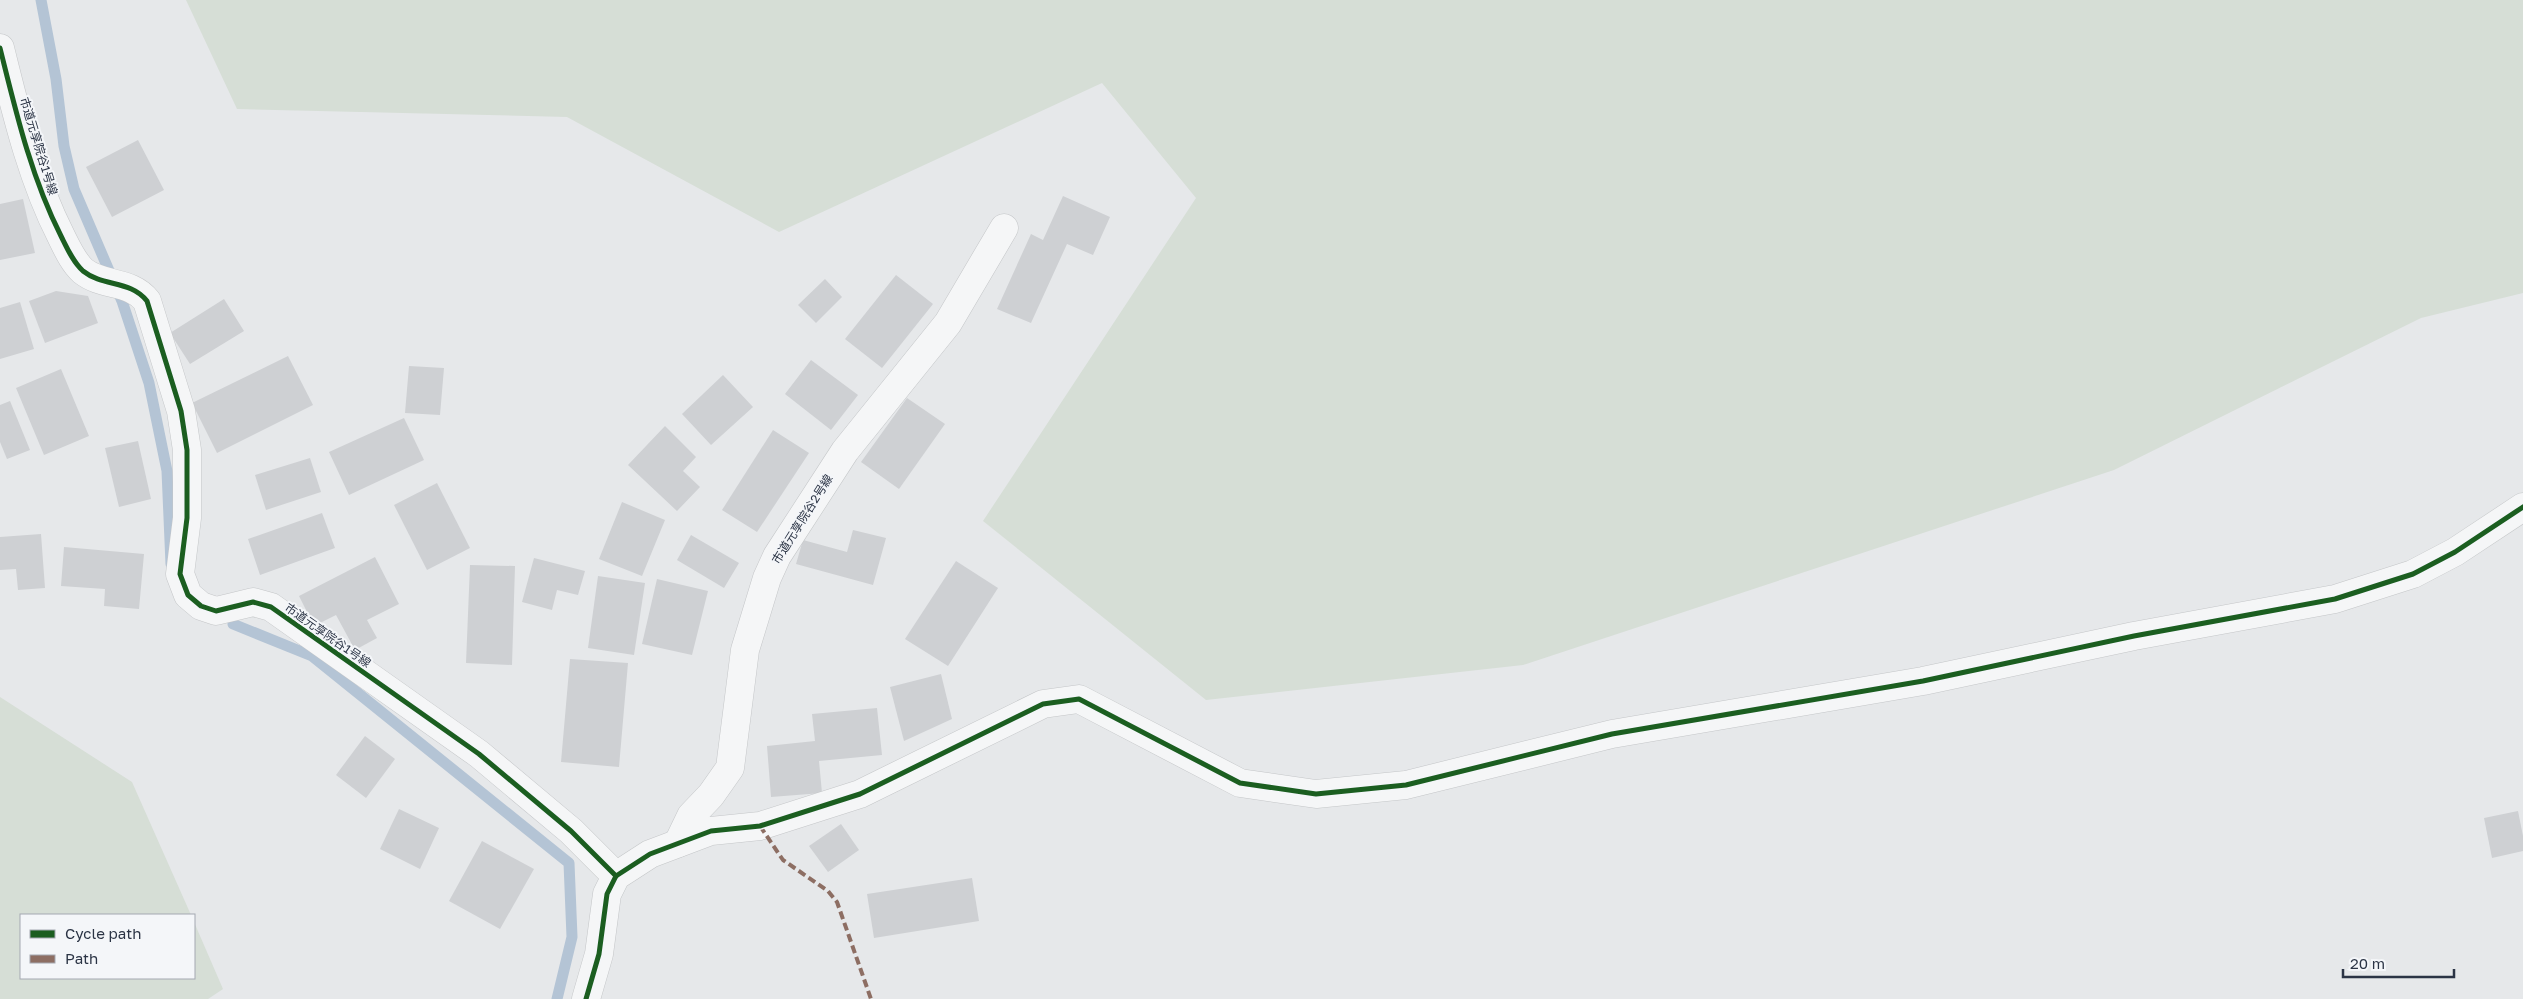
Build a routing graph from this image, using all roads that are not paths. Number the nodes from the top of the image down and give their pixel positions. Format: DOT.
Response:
graph roads {
  1 [pos="0,48"];
  2 [pos="1004,228"];
  3 [pos="2523,507"];
  4 [pos="678,843"];
  5 [pos="616,876"];
  6 [pos="586,999"];
  1 -- 5 [label="street, 市道元享院谷1号線"];
  2 -- 4 [label="street, 市道元享院谷2号線"];
  3 -- 4 [label="street"];
  4 -- 5 [label="street"];
  5 -- 6 [label="street"];
}
